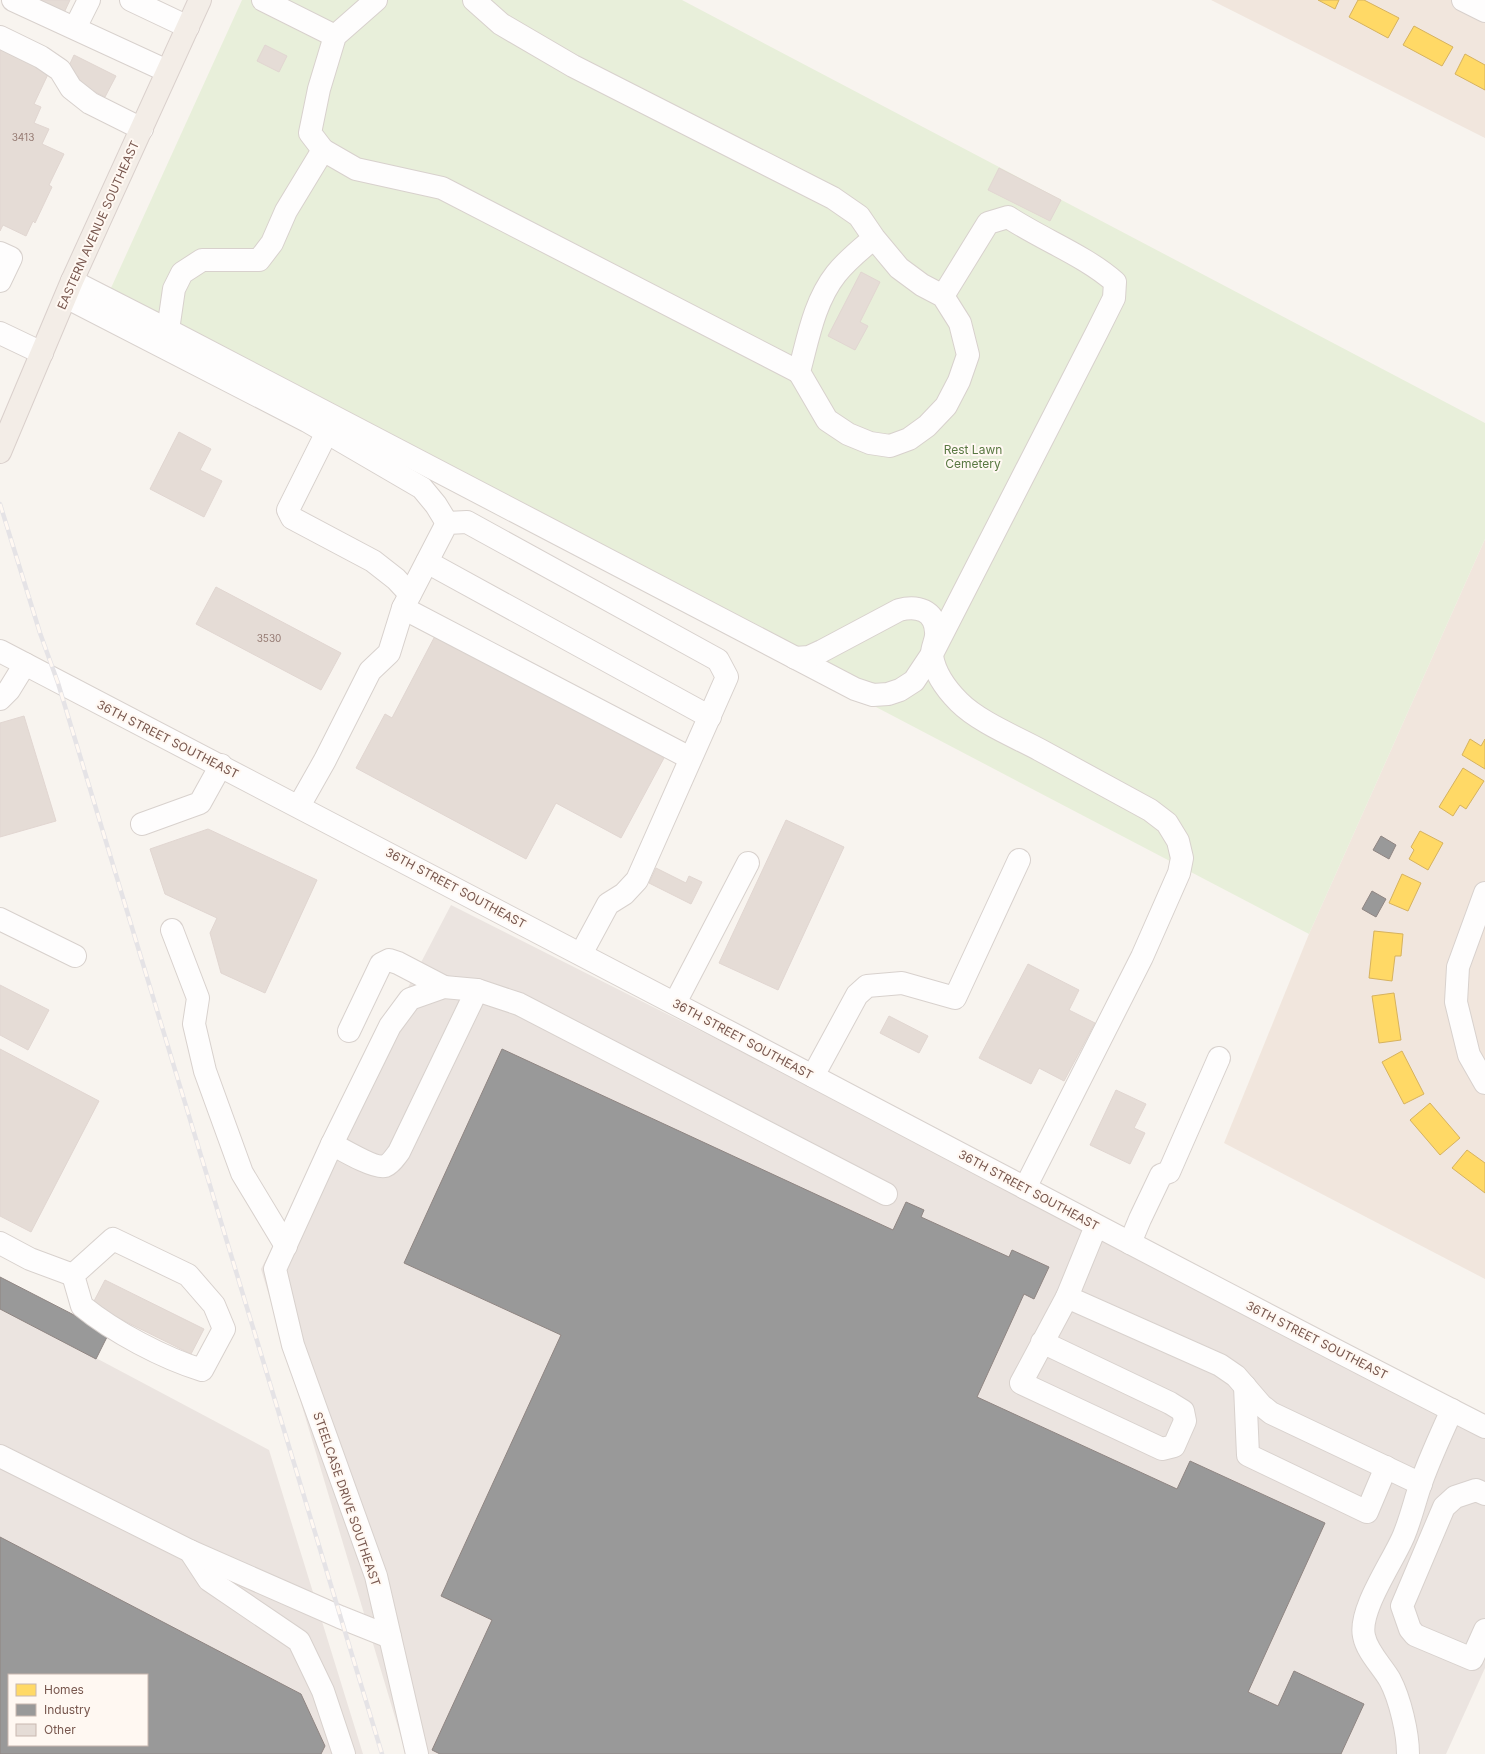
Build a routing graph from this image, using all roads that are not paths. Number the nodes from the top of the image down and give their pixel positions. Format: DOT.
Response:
graph roads {
  1 [pos="13,0"];
  2 [pos="89,0"];
  3 [pos="131,0"];
  4 [pos="200,0"];
  5 [pos="264,0"];
  6 [pos="376,0"];
  7 [pos="474,0"];
  8 [pos="1463,0"];
  9 [pos="1485,11"];
  10 [pos="188,27"];
  11 [pos="75,28"];
  12 [pos="335,36"];
  13 [pos="0,37"];
  14 [pos="167,71"];
  15 [pos="142,129"];
  16 [pos="323,150"];
  17 [pos="874,238"];
  18 [pos="0,253"];
  19 [pos="0,281"];
  20 [pos="69,289"];
  21 [pos="943,296"];
  22 [pos="168,330"];
  23 [pos="0,333"];
  24 [pos="42,353"];
  25 [pos="799,372"];
  26 [pos="327,432"];
  27 [pos="0,452"];
  28 [pos="447,524"];
  29 [pos="427,562"];
  30 [pos="406,601"];
  31 [pos="0,651"];
  32 [pos="932,654"];
  33 [pos="795,658"];
  34 [pos="25,664"];
  35 [pos="0,699"];
  36 [pos="710,717"];
  37 [pos="690,758"];
  38 [pos="221,765"];
  39 [pos="299,806"];
  40 [pos="142,824"];
  41 [pos="1019,860"];
  42 [pos="748,863"];
  43 [pos="1485,893"];
  44 [pos="0,919"];
  45 [pos="172,930"];
  46 [pos="581,954"];
  47 [pos="75,956"];
  48 [pos="444,987"];
  49 [pos="477,990"];
  50 [pos="675,1003"];
  51 [pos="350,1031"];
  52 [pos="1219,1058"];
  53 [pos="812,1076"];
  54 [pos="1485,1083"];
  55 [pos="332,1144"];
  56 [pos="1025,1188"];
  57 [pos="886,1194"];
  58 [pos="1096,1226"];
  59 [pos="0,1243"];
  60 [pos="1130,1243"];
  61 [pos="286,1246"];
  62 [pos="73,1275"];
  63 [pos="1067,1297"];
  64 [pos="1042,1342"];
  65 [pos="1245,1386"];
  66 [pos="1452,1410"];
  67 [pos="1485,1427"];
  68 [pos="0,1456"];
  69 [pos="1386,1467"];
  70 [pos="1421,1484"];
  71 [pos="1485,1494"];
  72 [pos="1412,1514"];
  73 [pos="1436,1526"];
  74 [pos="190,1551"];
  75 [pos="1485,1630"];
  76 [pos="390,1637"];
  77 [pos="344,1754"];
  78 [pos="417,1754"];
  79 [pos="1408,1754"];
  1 -- 11 [label="street"];
  2 -- 11 [label="street"];
  3 -- 10 [label="street"];
  4 -- 10 [label="main road, EASTERN AVENUE SOUTHEAST"];
  5 -- 12 [label="street"];
  6 -- 12 [label="street"];
  7 -- 17 [label="street"];
  8 -- 9 [label="street"];
  10 -- 14 [label="main road, EASTERN AVENUE SOUTHEAST"];
  11 -- 14 [label="street"];
  12 -- 16 [label="street"];
  13 -- 15 [label="street"];
  14 -- 15 [label="main road, EASTERN AVENUE SOUTHEAST"];
  15 -- 20 [label="main road, EASTERN AVENUE SOUTHEAST"];
  16 -- 22 [label="street"];
  16 -- 25 [label="street"];
  17 -- 21 [label="street"];
  17 -- 25 [label="street"];
  18 -- 19 [label="street"];
  20 -- 22 [label="street"];
  20 -- 24 [label="main road, EASTERN AVENUE SOUTHEAST"];
  20 -- 26 [label="street"];
  21 -- 25 [label="street"];
  21 -- 32 [label="street"];
  22 -- 33 [label="street"];
  23 -- 24 [label="street"];
  24 -- 27 [label="main road, EASTERN AVENUE SOUTHEAST"];
  26 -- 28 [label="street"];
  26 -- 30 [label="street"];
  28 -- 29 [label="street"];
  28 -- 36 [label="street"];
  29 -- 30 [label="street"];
  29 -- 36 [label="street"];
  30 -- 37 [label="street"];
  30 -- 39 [label="street"];
  31 -- 34 [label="street, 36TH STREET SOUTHEAST"];
  32 -- 33 [label="street"];
  32 -- 33 [label="street"];
  32 -- 56 [label="street"];
  34 -- 35 [label="street"];
  34 -- 38 [label="street, 36TH STREET SOUTHEAST"];
  36 -- 37 [label="street"];
  37 -- 46 [label="street"];
  38 -- 39 [label="street, 36TH STREET SOUTHEAST"];
  38 -- 40 [label="street"];
  39 -- 46 [label="street, 36TH STREET SOUTHEAST"];
  41 -- 53 [label="street"];
  42 -- 50 [label="street"];
  43 -- 54 [label="street"];
  44 -- 47 [label="street"];
  45 -- 61 [label="street"];
  46 -- 50 [label="street, 36TH STREET SOUTHEAST"];
  48 -- 49 [label="street"];
  48 -- 51 [label="street"];
  48 -- 55 [label="street"];
  49 -- 55 [label="street"];
  49 -- 57 [label="street"];
  50 -- 53 [label="street, 36TH STREET SOUTHEAST"];
  52 -- 60 [label="street"];
  53 -- 56 [label="street, 36TH STREET SOUTHEAST"];
  55 -- 61 [label="street"];
  56 -- 58 [label="street, 36TH STREET SOUTHEAST"];
  58 -- 60 [label="street, 36TH STREET SOUTHEAST"];
  58 -- 63 [label="street"];
  59 -- 62 [label="street"];
  60 -- 66 [label="street, 36TH STREET SOUTHEAST"];
  61 -- 76 [label="street, STEELCASE DRIVE SOUTHEAST"];
  62 -- 62 [label="street"];
  63 -- 64 [label="street"];
  63 -- 65 [label="street"];
  64 -- 64 [label="street"];
  65 -- 69 [label="street"];
  65 -- 69 [label="street"];
  66 -- 67 [label="street, 36TH STREET SOUTHEAST"];
  66 -- 70 [label="street"];
  68 -- 74 [label="street"];
  69 -- 70 [label="street"];
  70 -- 72 [label="street"];
  71 -- 73 [label="street"];
  72 -- 73 [label="street"];
  72 -- 79 [label="street"];
  73 -- 75 [label="street"];
  74 -- 76 [label="street"];
  74 -- 77 [label="street"];
  76 -- 78 [label="street, STEELCASE DRIVE SOUTHEAST"];
}
